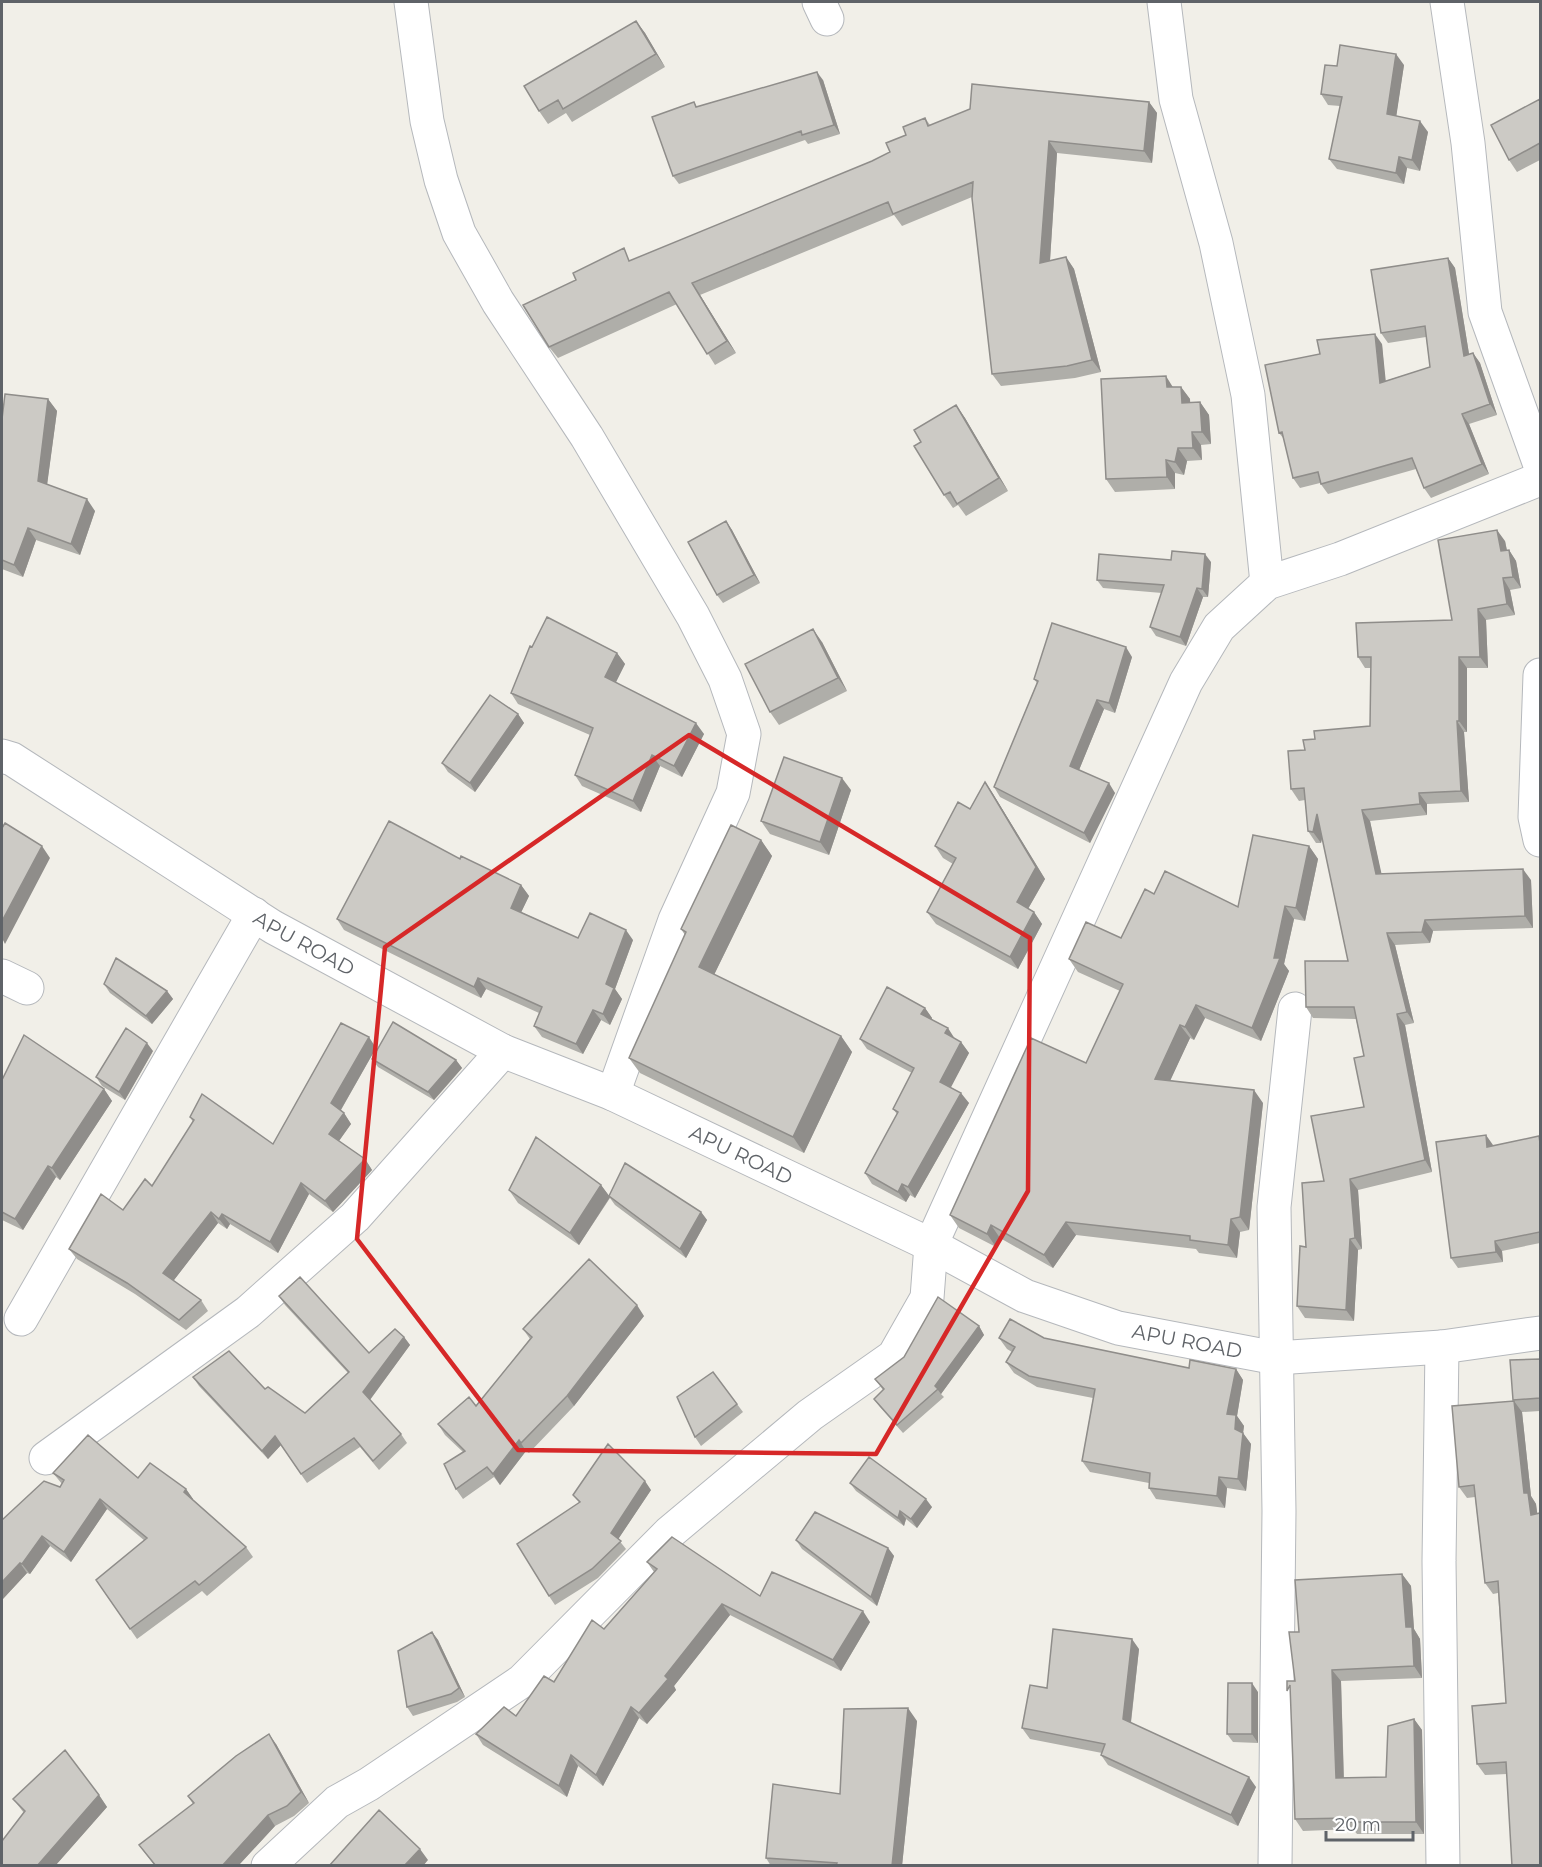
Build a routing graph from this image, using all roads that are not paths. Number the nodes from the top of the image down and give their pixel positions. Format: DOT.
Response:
graph roads {
  1 [pos="411,2"];
  2 [pos="1164,2"];
  3 [pos="1447,2"];
  4 [pos="1540,465"];
  5 [pos="1540,478"];
  6 [pos="1267,583"];
  7 [pos="1540,675"];
  8 [pos="2,756"];
  9 [pos="1540,840"];
  10 [pos="255,914"];
  11 [pos="1295,1009"];
  12 [pos="503,1051"];
  13 [pos="613,1094"];
  14 [pos="931,1245"];
  15 [pos="21,1319"];
  16 [pos="1540,1333"];
  17 [pos="1442,1347"];
  18 [pos="1276,1358"];
  19 [pos="46,1458"];
  20 [pos="268,1866"];
  21 [pos="1275,1866"];
  22 [pos="1443,1866"];
  1 -- 13 [label="street"];
  2 -- 6 [label="street"];
  3 -- 4 [label="street"];
  5 -- 6 [label="street"];
  6 -- 14 [label="street"];
  7 -- 9 [label="street"];
  8 -- 10 [label="street, APU ROAD"];
  10 -- 12 [label="street, APU ROAD"];
  10 -- 15 [label="street"];
  11 -- 18 [label="street"];
  12 -- 13 [label="street, APU ROAD"];
  12 -- 19 [label="street"];
  13 -- 14 [label="street, APU ROAD"];
  14 -- 18 [label="street, APU ROAD"];
  14 -- 20 [label="street"];
  16 -- 17 [label="street, APU ROAD"];
  17 -- 18 [label="street, APU ROAD"];
  17 -- 22 [label="street"];
  18 -- 21 [label="street"];
}
